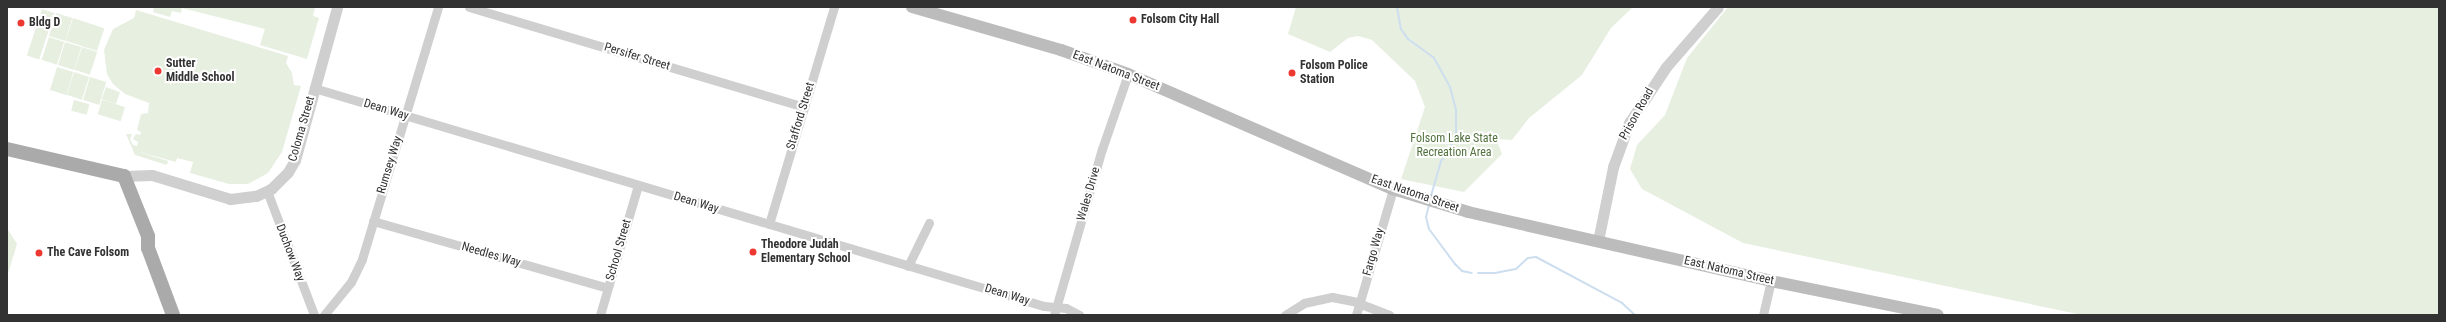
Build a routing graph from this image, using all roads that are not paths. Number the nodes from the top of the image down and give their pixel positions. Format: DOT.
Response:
graph roads {
  1 [pos="337,7"];
  2 [pos="438,7"];
  3 [pos="469,7"];
  4 [pos="834,7"];
  5 [pos="912,7"];
  6 [pos="1718,7"];
  7 [pos="1128,74"];
  8 [pos="314,88"];
  9 [pos="804,107"];
  10 [pos="406,116"];
  11 [pos="7,149"];
  12 [pos="119,175"];
  13 [pos="638,185"];
  14 [pos="1392,189"];
  15 [pos="267,191"];
  16 [pos="373,221"];
  17 [pos="929,223"];
  18 [pos="769,224"];
  19 [pos="1598,241"];
  20 [pos="908,266"];
  21 [pos="1771,281"];
  22 [pos="608,288"];
  23 [pos="1359,303"];
  24 [pos="1055,311"];
  25 [pos="173,315"];
  26 [pos="314,315"];
  27 [pos="324,315"];
  28 [pos="600,315"];
  29 [pos="1079,315"];
  30 [pos="1286,315"];
  31 [pos="1356,315"];
  32 [pos="1389,315"];
  33 [pos="1763,315"];
  34 [pos="1938,315"];
  1 -- 8 [label="street, Coloma Street"];
  2 -- 10 [label="street, Rumsey Way"];
  3 -- 9 [label="street, Persifer Street"];
  4 -- 9 [label="street, Stafford Street"];
  5 -- 7 [label="main road, East Natoma Street"];
  6 -- 19 [label="street, Prison Road"];
  7 -- 14 [label="main road, East Natoma Street"];
  7 -- 24 [label="street, Wales Drive"];
  8 -- 10 [label="street, Dean Way"];
  8 -- 15 [label="street, Coloma Street"];
  9 -- 18 [label="street, Stafford Street"];
  10 -- 13 [label="street, Dean Way"];
  10 -- 16 [label="street, Rumsey Way"];
  11 -- 12 [label="main road"];
  12 -- 15 [label="street, Coloma Street"];
  12 -- 25 [label="main road"];
  13 -- 18 [label="street, Dean Way"];
  13 -- 22 [label="street, School Street"];
  14 -- 19 [label="main road, East Natoma Street"];
  14 -- 23 [label="street, Fargo Way"];
  15 -- 26 [label="street, Duchow Way"];
  16 -- 22 [label="street, Needles Way"];
  16 -- 27 [label="street, Rumsey Way"];
  17 -- 20 [label="street"];
  18 -- 20 [label="street, Dean Way"];
  19 -- 21 [label="main road, East Natoma Street"];
  20 -- 24 [label="street, Dean Way"];
  21 -- 33 [label="street"];
  21 -- 34 [label="main road, East Natoma Street"];
  22 -- 28 [label="street, School Street"];
  23 -- 30 [label="street"];
  23 -- 31 [label="street, Fargo Way"];
  23 -- 32 [label="street"];
  24 -- 29 [label="street, Dean Way"];
}
